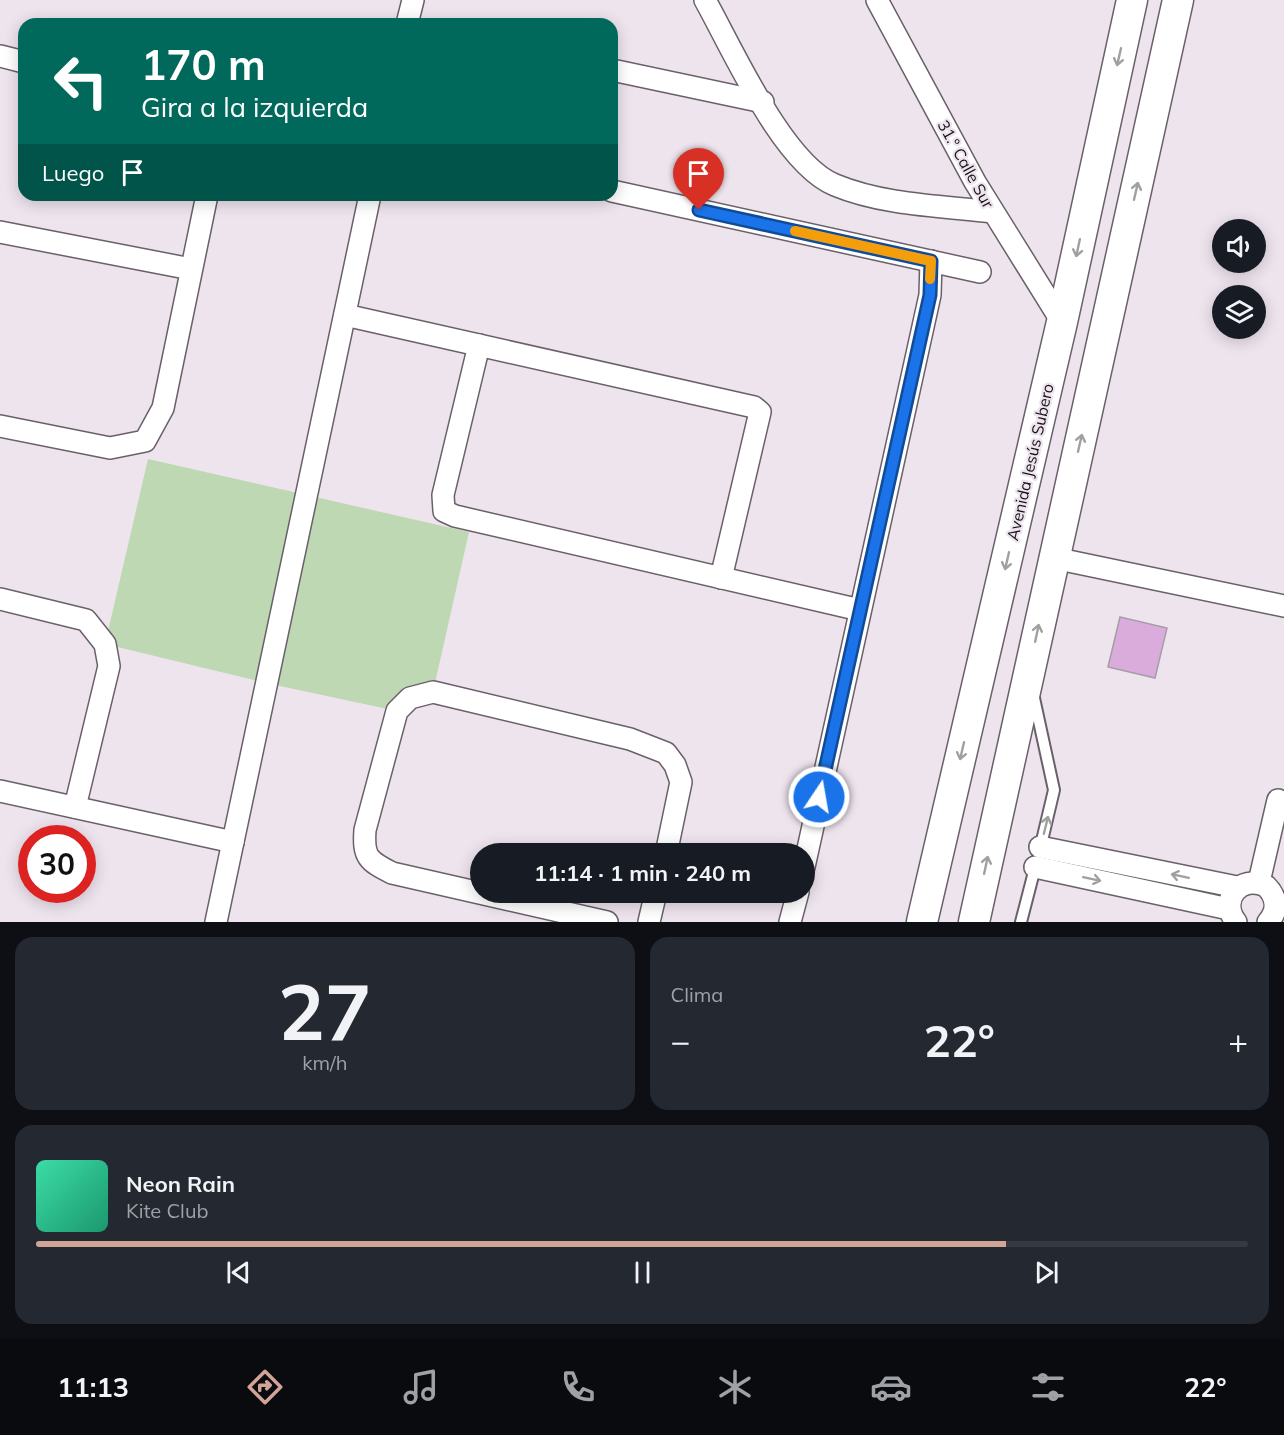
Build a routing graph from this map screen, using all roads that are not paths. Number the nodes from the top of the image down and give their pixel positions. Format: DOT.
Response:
graph roads {
  1 [pos="413,0"];
  2 [pos="705,0"];
  3 [pos="877,0"];
  4 [pos="1131,0"];
  5 [pos="1178,0"];
  6 [pos="408,18"];
  7 [pos="0,56"];
  8 [pos="18,60"];
  9 [pos="618,71"];
  10 [pos="762,102"];
  11 [pos="618,192"];
  12 [pos="206,201"];
  13 [pos="369,201"];
  14 [pos="993,212"];
  15 [pos="0,232"];
  16 [pos="931,261"];
  17 [pos="191,270"];
  18 [pos="980,272"];
  19 [pos="345,315"];
  20 [pos="1062,322"];
  21 [pos="479,345"];
  22 [pos="0,426"];
  23 [pos="1054,558"];
  24 [pos="721,578"];
  25 [pos="0,599"];
  26 [pos="1284,606"];
  27 [pos="860,609"];
  28 [pos="1029,674"];
  29 [pos="0,791"];
  30 [pos="1278,800"];
  31 [pos="75,807"];
  32 [pos="233,842"];
  33 [pos="668,843"];
  34 [pos="809,843"];
  35 [pos="1038,857"];
  36 [pos="1259,882"];
  37 [pos="1237,887"];
  38 [pos="470,891"];
  39 [pos="524,903"];
  40 [pos="653,903"];
  41 [pos="795,903"];
  42 [pos="1233,915"];
  43 [pos="216,922"];
  44 [pos="607,922"];
  45 [pos="649,922"];
  46 [pos="790,922"];
  47 [pos="922,922"];
  48 [pos="974,922"];
  49 [pos="1021,922"];
  50 [pos="1268,922"];
  1 -- 6 [label="street"];
  2 -- 10 [label="street"];
  3 -- 14 [label="street, 31.° Calle Sur"];
  4 -- 20 [label="main road, Avenida Jesús Subero, one-way"];
  23 -- 5 [label="main road, one-way"];
  7 -- 8 [label="street"];
  9 -- 10 [label="street"];
  10 -- 14 [label="street"];
  11 -- 16 [label="street"];
  12 -- 17 [label="street"];
  13 -- 19 [label="street"];
  14 -- 20 [label="street, 31.° Calle Sur"];
  15 -- 17 [label="street"];
  16 -- 18 [label="street"];
  16 -- 27 [label="street"];
  17 -- 22 [label="street"];
  19 -- 21 [label="street"];
  19 -- 32 [label="street"];
  20 -- 47 [label="main road, Avenida Jesús Subero, one-way"];
  21 -- 24 [label="street"];
  21 -- 24 [label="street"];
  23 -- 26 [label="street"];
  28 -- 23 [label="main road, one-way"];
  24 -- 27 [label="street"];
  25 -- 31 [label="street"];
  27 -- 34 [label="street"];
  35 -- 28 [label="lane, one-way"];
  48 -- 28 [label="main road, one-way"];
  29 -- 31 [label="street"];
  30 -- 36 [label="street"];
  31 -- 32 [label="street"];
  32 -- 43 [label="street"];
  33 -- 38 [label="street"];
  37 -- 35 [label="street, one-way"];
  35 -- 42 [label="street, one-way"];
  35 -- 49 [label="lane"];
  36 -- 37 [label="street"];
  36 -- 50 [label="street"];
  37 -- 42 [label="street"];
  39 -- 44 [label="street"];
  40 -- 45 [label="street"];
  41 -- 46 [label="street"];
}
